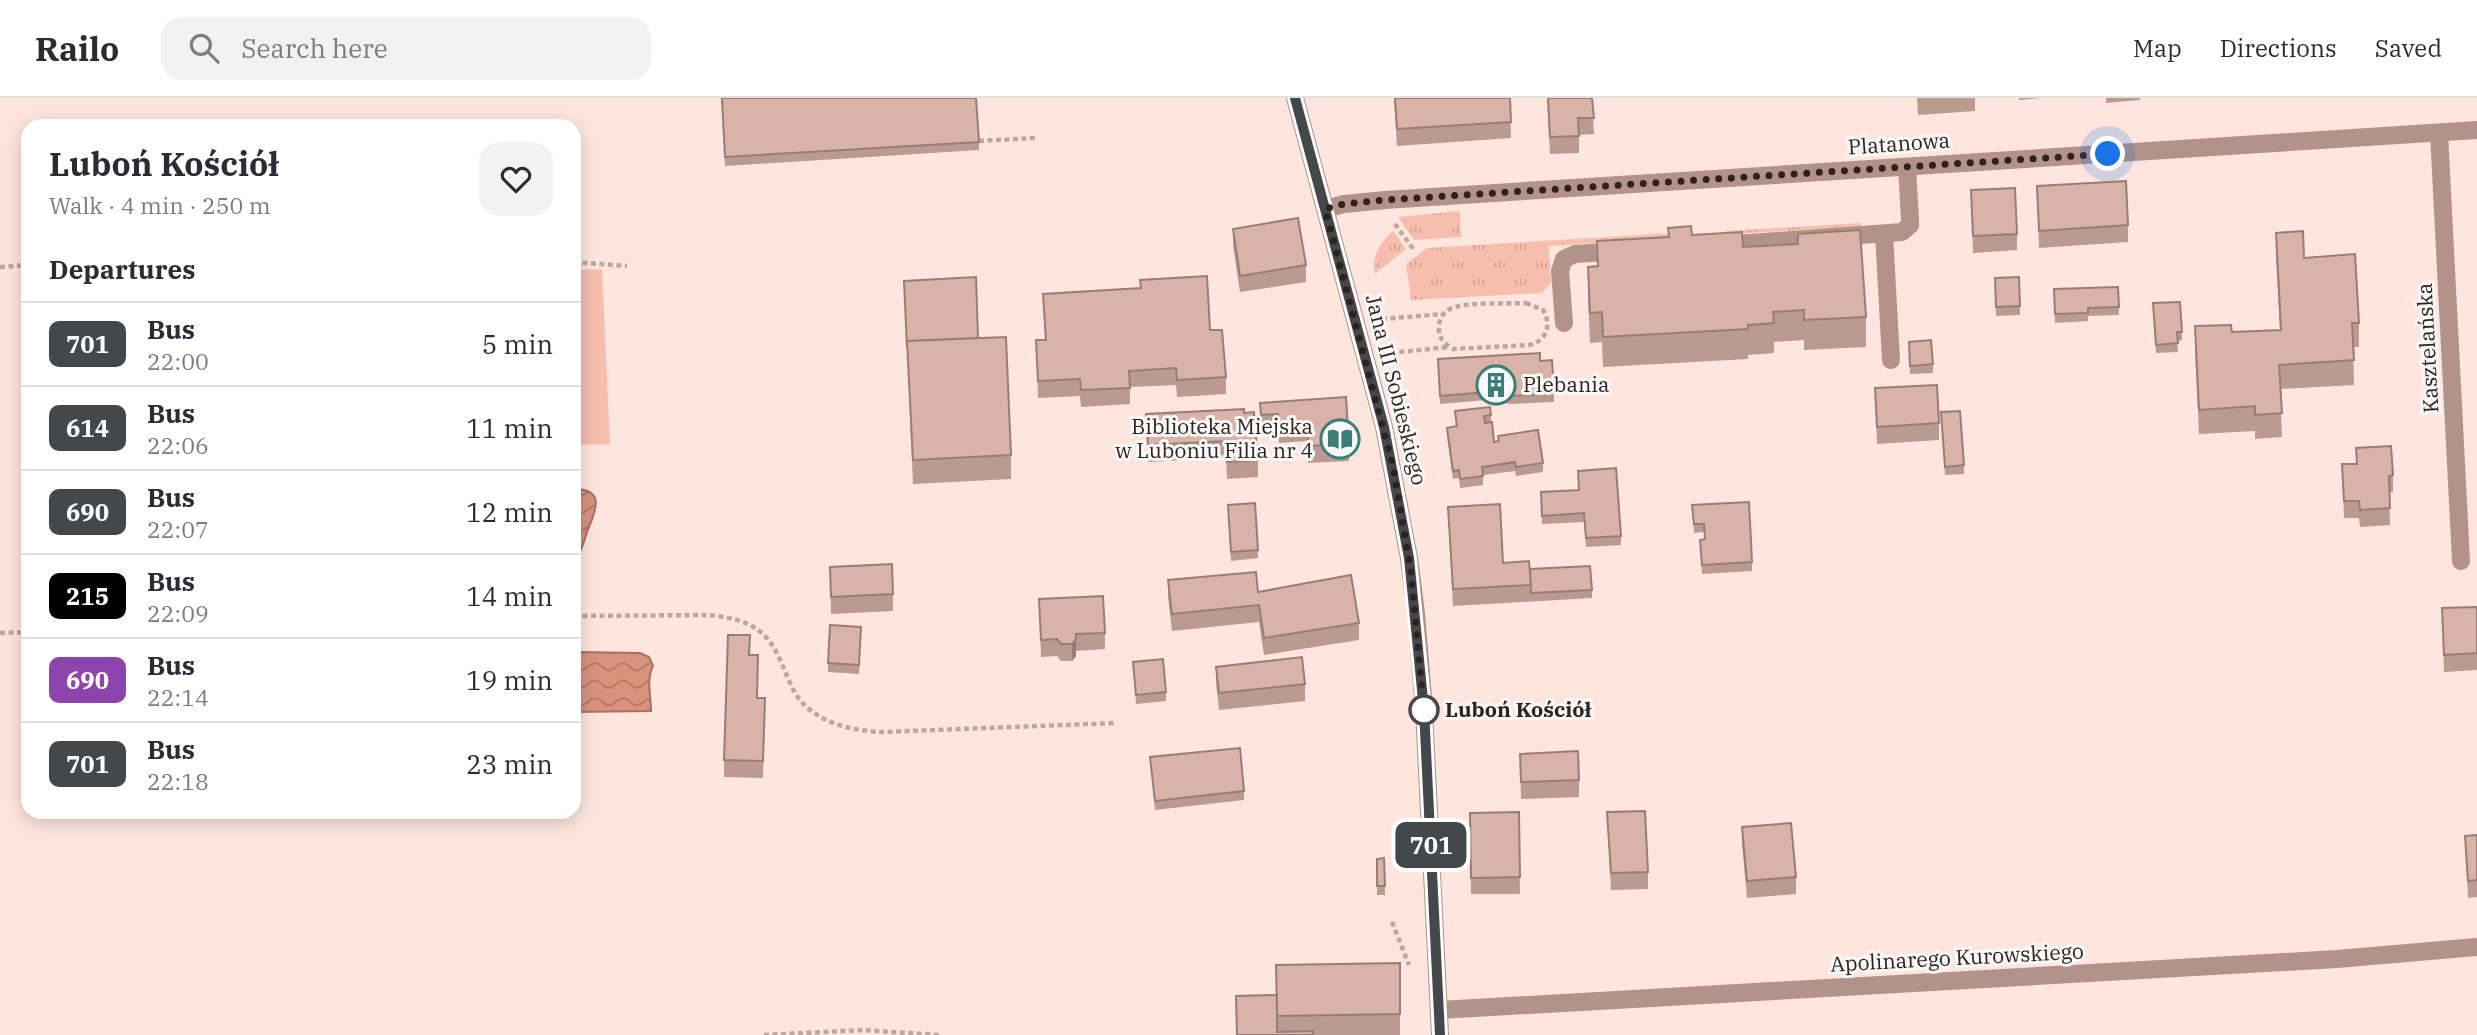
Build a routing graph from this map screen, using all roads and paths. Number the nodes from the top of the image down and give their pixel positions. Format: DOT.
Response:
graph roads {
  1 [pos="1295,98"];
  2 [pos="2477,130"];
  3 [pos="2439,133"];
  4 [pos="1037,138"];
  5 [pos="979,141"];
  6 [pos="1907,167"];
  7 [pos="1325,209"];
  8 [pos="1389,226"];
  9 [pos="1884,234"];
  10 [pos="1702,246"];
  11 [pos="1414,250"];
  12 [pos="1635,250"];
  13 [pos="581,263"];
  14 [pos="21,266"];
  15 [pos="627,266"];
  16 [pos="0,267"];
  17 [pos="1444,314"];
  18 [pos="1382,319"];
  19 [pos="1564,323"];
  20 [pos="1450,347"];
  21 [pos="1391,353"];
  22 [pos="1891,360"];
  23 [pos="2461,561"];
  24 [pos="581,616"];
  25 [pos="21,632"];
  26 [pos="0,633"];
  27 [pos="1116,723"];
  28 [pos="2477,947"];
  29 [pos="1439,1010"];
  30 [pos="764,1035"];
  31 [pos="939,1035"];
  32 [pos="1440,1035"];
  1 -- 7 [label="street, Jana III Sobieskiego"];
  2 -- 3 [label="street, Platanowa"];
  3 -- 6 [label="street, Platanowa"];
  3 -- 23 [label="street, Kasztelańska"];
  4 -- 5 [label="path"];
  6 -- 7 [label="street, Platanowa"];
  6 -- 9 [label="street"];
  7 -- 29 [label="street, Jana III Sobieskiego"];
  8 -- 11 [label="path"];
  9 -- 10 [label="street"];
  9 -- 22 [label="street"];
  12 -- 19 [label="street"];
  13 -- 15 [label="path"];
  14 -- 16 [label="path"];
  17 -- 18 [label="path"];
  17 -- 20 [label="path"];
  17 -- 20 [label="path"];
  20 -- 21 [label="path"];
  24 -- 27 [label="path"];
  25 -- 26 [label="path"];
  28 -- 29 [label="street, Apolinarego Kurowskiego"];
  29 -- 32 [label="street, Jana III Sobieskiego"];
  30 -- 31 [label="path"];
}
